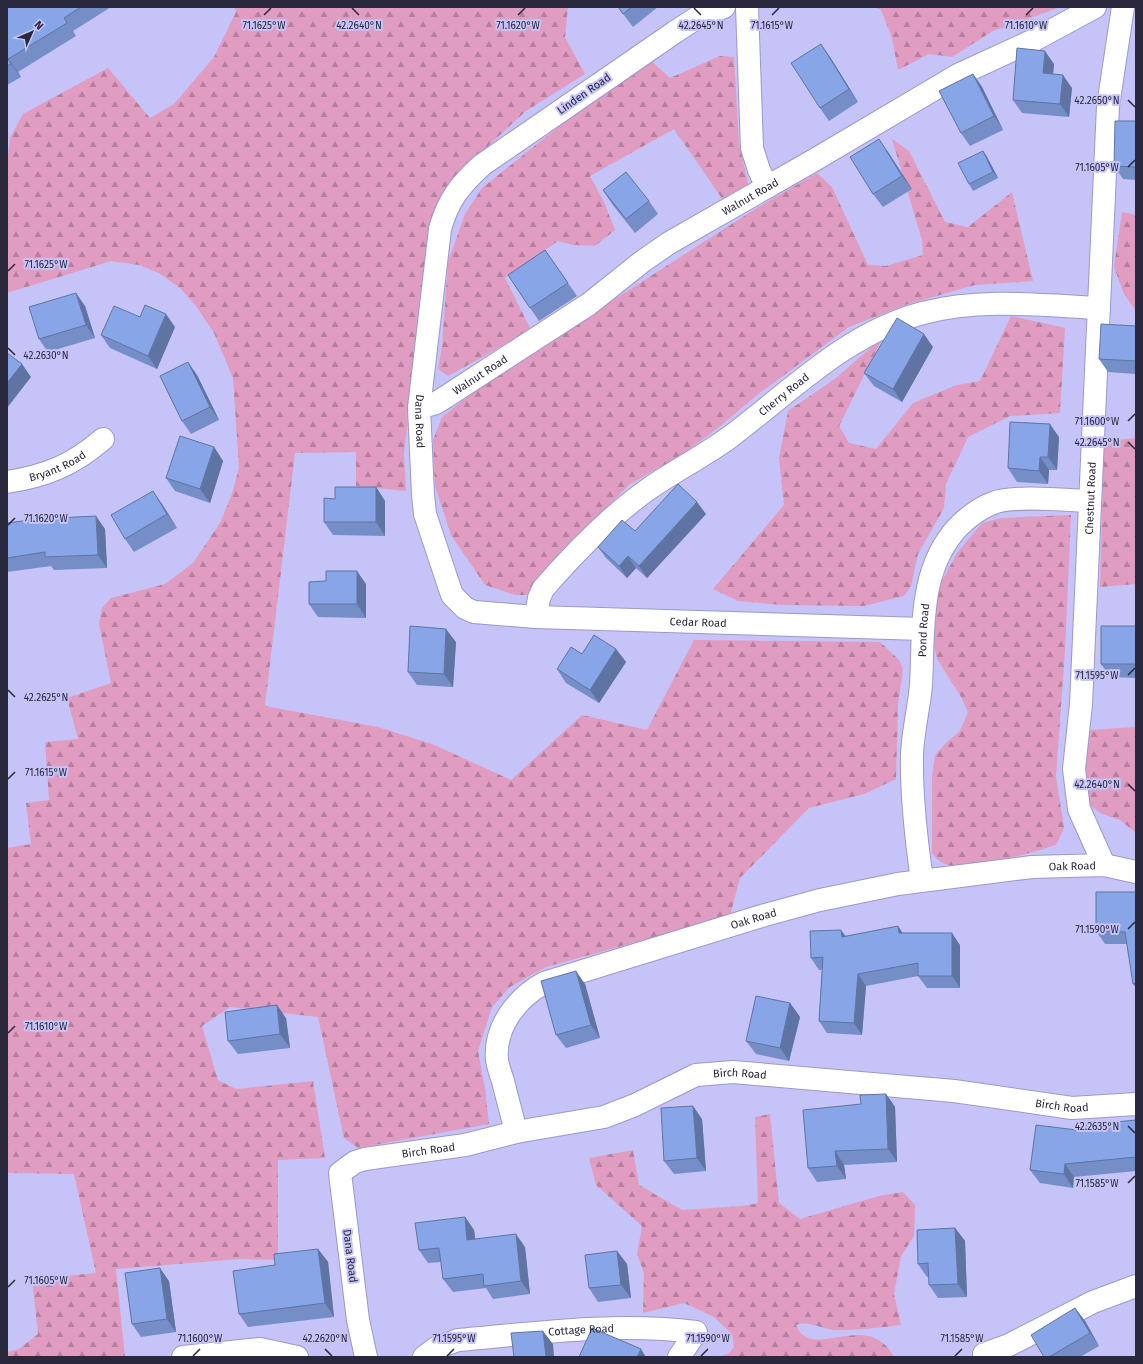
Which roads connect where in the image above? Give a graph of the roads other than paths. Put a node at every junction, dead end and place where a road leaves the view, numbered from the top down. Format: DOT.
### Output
graph roads {
  1 [pos="724,7"];
  2 [pos="747,7"];
  3 [pos="1095,7"];
  4 [pos="1123,7"];
  5 [pos="768,187"];
  6 [pos="454,195"];
  7 [pos="1099,308"];
  8 [pos="420,408"];
  9 [pos="103,439"];
  10 [pos="7,482"];
  11 [pos="1089,501"];
  12 [pos="474,612"];
  13 [pos="536,616"];
  14 [pos="922,629"];
  15 [pos="1104,865"];
  16 [pos="1136,872"];
  17 [pos="922,880"];
  18 [pos="1136,1104"];
  19 [pos="516,1132"];
  20 [pos="355,1162"];
  21 [pos="1136,1286"];
  22 [pos="984,1354"];
  23 [pos="183,1357"];
  24 [pos="298,1357"];
  25 [pos="366,1357"];
  26 [pos="424,1357"];
  27 [pos="678,1357"];
  1 -- 6 [label="street, Linden Road"];
  2 -- 5 [label="street"];
  3 -- 5 [label="street, Walnut Road"];
  4 -- 7 [label="street, Chestnut Road"];
  5 -- 8 [label="street, Walnut Road"];
  6 -- 8 [label="street, Dana Road"];
  7 -- 11 [label="street, Chestnut Road"];
  7 -- 13 [label="street, Cherry Road"];
  8 -- 12 [label="street, Dana Road"];
  9 -- 10 [label="street, Bryant Road"];
  11 -- 14 [label="street, Pond Road"];
  11 -- 15 [label="street, Chestnut Road"];
  12 -- 13 [label="street, Cedar Road"];
  13 -- 14 [label="street, Cedar Road"];
  14 -- 17 [label="street, Pond Road"];
  15 -- 16 [label="street, Oak Road"];
  15 -- 17 [label="street, Oak Road"];
  17 -- 19 [label="street, Oak Road"];
  18 -- 19 [label="street, Birch Road"];
  19 -- 20 [label="street, Birch Road"];
  20 -- 25 [label="street, Dana Road"];
  21 -- 22 [label="street"];
  23 -- 24 [label="street"];
  26 -- 27 [label="street, Cottage Road"];
}
